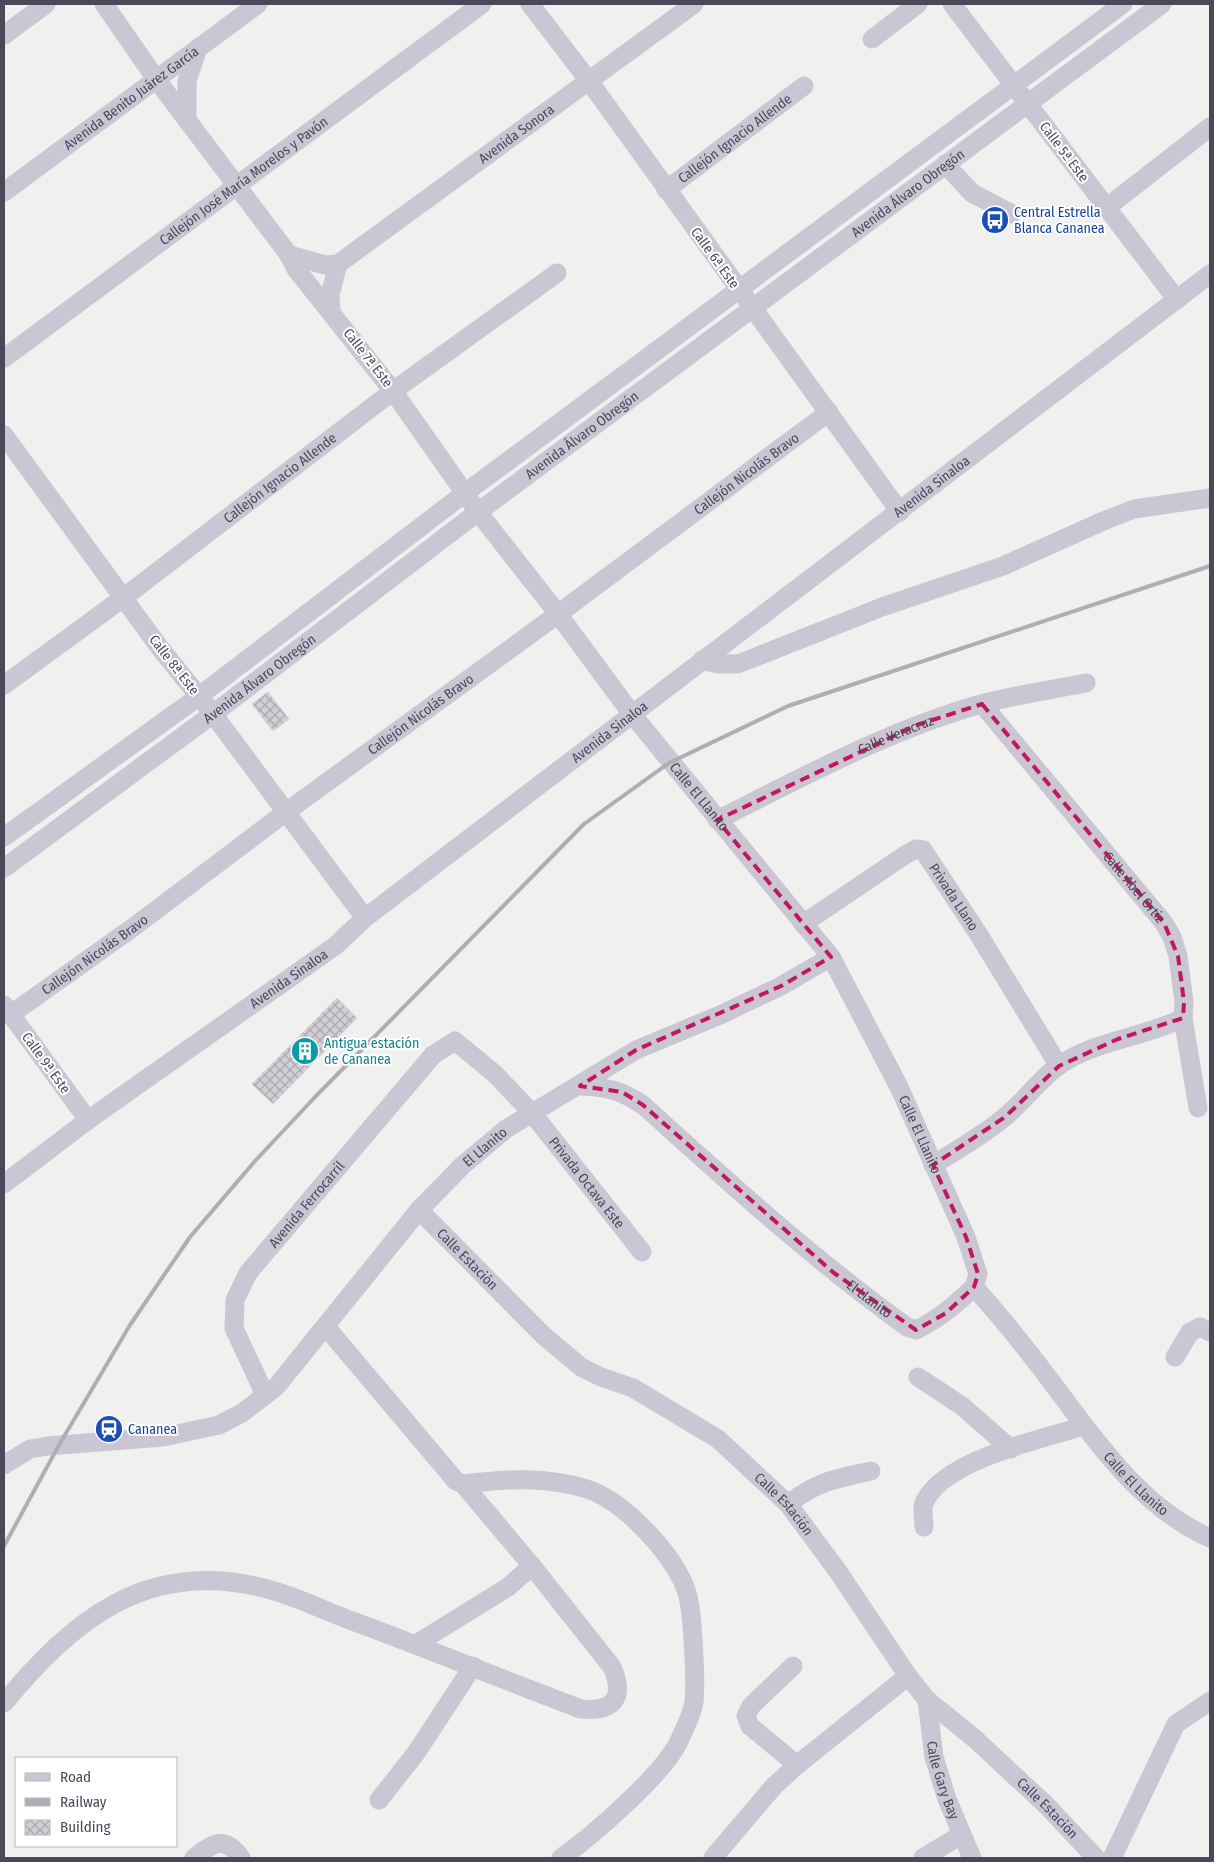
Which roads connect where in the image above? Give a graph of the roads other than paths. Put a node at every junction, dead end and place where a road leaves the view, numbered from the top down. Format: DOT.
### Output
graph roads {
  1 [pos="46,4"];
  2 [pos="104,4"];
  3 [pos="258,4"];
  4 [pos="482,4"];
  5 [pos="530,4"];
  6 [pos="694,4"];
  7 [pos="918,4"];
  8 [pos="952,4"];
  9 [pos="1162,4"];
  10 [pos="1117,8"];
  11 [pos="1126,31"];
  12 [pos="4,35"];
  13 [pos="872,39"];
  14 [pos="198,48"];
  15 [pos="156,79"];
  16 [pos="589,81"];
  17 [pos="804,86"];
  18 [pos="1013,86"];
  19 [pos="1027,103"];
  20 [pos="187,120"];
  21 [pos="1210,127"];
  22 [pos="911,162"];
  23 [pos="945,164"];
  24 [pos="922,182"];
  25 [pos="236,185"];
  26 [pos="666,190"];
  27 [pos="4,192"];
  28 [pos="1106,208"];
  29 [pos="1012,214"];
  30 [pos="289,255"];
  31 [pos="338,264"];
  32 [pos="557,273"];
  33 [pos="1210,274"];
  34 [pos="739,291"];
  35 [pos="1177,300"];
  36 [pos="753,309"];
  37 [pos="332,312"];
  38 [pos="4,358"];
  39 [pos="637,366"];
  40 [pos="653,383"];
  41 [pos="393,391"];
  42 [pos="829,412"];
  43 [pos="4,435"];
  44 [pos="465,493"];
  45 [pos="1210,498"];
  46 [pos="478,512"];
  47 [pos="900,512"];
  48 [pos="374,562"];
  49 [pos="386,582"];
  50 [pos="123,598"];
  51 [pos="558,614"];
  52 [pos="702,660"];
  53 [pos="1086,683"];
  54 [pos="4,686"];
  55 [pos="198,696"];
  56 [pos="982,704"];
  57 [pos="631,713"];
  58 [pos="213,714"];
  59 [pos="286,812"];
  60 [pos="717,820"];
  61 [pos="4,837"];
  62 [pos="4,868"];
  63 [pos="365,918"];
  64 [pos="803,924"];
  65 [pos="831,957"];
  66 [pos="7,1010"];
  67 [pos="1183,1018"];
  68 [pos="455,1041"];
  69 [pos="1059,1066"];
  70 [pos="580,1086"];
  71 [pos="1198,1108"];
  72 [pos="532,1113"];
  73 [pos="88,1120"];
  74 [pos="933,1165"];
  75 [pos="4,1184"];
  76 [pos="419,1210"];
  77 [pos="642,1252"];
  78 [pos="974,1287"];
  79 [pos="326,1327"];
  80 [pos="1210,1332"];
  81 [pos="1175,1357"];
  82 [pos="918,1377"];
  83 [pos="266,1395"];
  84 [pos="1084,1426"];
  85 [pos="1011,1449"];
  86 [pos="4,1465"];
  87 [pos="871,1471"];
  88 [pos="463,1484"];
  89 [pos="788,1504"];
  90 [pos="924,1527"];
  91 [pos="1210,1538"];
  92 [pos="532,1566"];
  93 [pos="416,1644"];
  94 [pos="474,1666"];
  95 [pos="792,1666"];
  96 [pos="908,1676"];
  97 [pos="927,1700"];
  98 [pos="1210,1700"];
  99 [pos="4,1703"];
  100 [pos="797,1765"];
  101 [pos="379,1800"];
  102 [pos="961,1835"];
  103 [pos="194,1858"];
  104 [pos="241,1858"];
  105 [pos="561,1858"];
  106 [pos="713,1858"];
  107 [pos="923,1858"];
  108 [pos="972,1858"];
  109 [pos="1096,1858"];
  110 [pos="1112,1858"];
  1 -- 12 [label="street"];
  2 -- 15 [label="street, Calle 7ª Este"];
  3 -- 14 [label="street, Avenida Benito Juárez García"];
  4 -- 25 [label="street, Callejón José María Morelos y Pavón"];
  5 -- 16 [label="street, Calle 6ª Este"];
  6 -- 16 [label="street, Avenida Sonora"];
  7 -- 13 [label="street"];
  8 -- 18 [label="street, Calle 5ª Este"];
  9 -- 11 [label="street, Avenida Álvaro Obregón"];
  10 -- 11 [label="street"];
  10 -- 18 [label="street, Avenida Álvaro Obregón"];
  11 -- 19 [label="street, Avenida Álvaro Obregón"];
  14 -- 15 [label="street, Avenida Benito Juárez García"];
  14 -- 20 [label="street"];
  15 -- 20 [label="street, Calle 7ª Este"];
  15 -- 27 [label="street, Avenida Benito Juárez García"];
  16 -- 26 [label="street, Calle 6ª Este"];
  16 -- 31 [label="street, Avenida Sonora"];
  17 -- 26 [label="street, Callejón Ignacio Allende"];
  18 -- 19 [label="street, Calle 5ª Este"];
  18 -- 22 [label="street, Avenida Álvaro Obregón"];
  19 -- 23 [label="street, Avenida Álvaro Obregón"];
  19 -- 28 [label="street, Calle 5ª Este"];
  20 -- 25 [label="street, Calle 7ª Este"];
  21 -- 28 [label="street"];
  22 -- 24 [label="street"];
  22 -- 34 [label="street, Avenida Álvaro Obregón"];
  23 -- 24 [label="street, Avenida Álvaro Obregón"];
  23 -- 29 [label="street"];
  24 -- 36 [label="street, Avenida Álvaro Obregón"];
  25 -- 30 [label="street, Calle 7ª Este"];
  25 -- 38 [label="street, Callejón José María Morelos y Pavón"];
  26 -- 34 [label="street, Calle 6ª Este"];
  28 -- 35 [label="street, Calle 5ª Este"];
  30 -- 31 [label="street"];
  30 -- 37 [label="street, Calle 7ª Este"];
  31 -- 37 [label="street"];
  32 -- 41 [label="street, Callejón Ignacio Allende"];
  33 -- 35 [label="street, Avenida Sinaloa"];
  34 -- 36 [label="street, Calle 6ª Este"];
  34 -- 39 [label="street, Avenida Álvaro Obregón"];
  35 -- 47 [label="street, Avenida Sinaloa"];
  36 -- 40 [label="street, Avenida Álvaro Obregón"];
  36 -- 42 [label="street, Calle 6ª Este"];
  37 -- 41 [label="street, Calle 7ª Este"];
  39 -- 40 [label="street"];
  39 -- 44 [label="street, Avenida Álvaro Obregón"];
  40 -- 46 [label="street, Avenida Álvaro Obregón"];
  41 -- 44 [label="street, Calle 7ª Este"];
  41 -- 50 [label="street, Callejón Ignacio Allende"];
  42 -- 47 [label="street, Calle 6ª Este"];
  42 -- 51 [label="street, Callejón Nicolás Bravo"];
  43 -- 50 [label="street, Calle 8ª Este"];
  44 -- 46 [label="street, Calle 7ª Este"];
  44 -- 48 [label="street, Avenida Álvaro Obregón"];
  45 -- 52 [label="street"];
  46 -- 49 [label="street, Avenida Álvaro Obregón"];
  46 -- 51 [label="street, Calle 7ª Este"];
  47 -- 52 [label="street, Avenida Sinaloa"];
  48 -- 49 [label="street"];
  48 -- 55 [label="street, Avenida Álvaro Obregón"];
  49 -- 58 [label="street, Avenida Álvaro Obregón"];
  50 -- 54 [label="street, Callejón Ignacio Allende"];
  50 -- 55 [label="street, Calle 8ª Este"];
  51 -- 57 [label="street, Calle 7ª Este"];
  51 -- 59 [label="street, Callejón Nicolás Bravo"];
  52 -- 57 [label="street, Avenida Sinaloa"];
  53 -- 56 [label="street, Calle Veracruz"];
  55 -- 58 [label="street, Calle 8ª Este"];
  55 -- 61 [label="street, Avenida Álvaro Obregón"];
  56 -- 60 [label="street, Calle Veracruz"];
  56 -- 67 [label="street, Calle Abel Ortiz"];
  57 -- 60 [label="street, Calle El Llanito"];
  57 -- 63 [label="street, Avenida Sinaloa"];
  58 -- 59 [label="street, Calle 8ª Este"];
  58 -- 62 [label="street, Avenida Álvaro Obregón"];
  59 -- 63 [label="street, Calle 8ª Este"];
  59 -- 66 [label="street, Callejón Nicolás Bravo"];
  60 -- 64 [label="street, Calle El Llanito"];
  63 -- 73 [label="street, Avenida Sinaloa"];
  64 -- 65 [label="street, Calle El Llanito"];
  64 -- 69 [label="street, Privada Llano"];
  65 -- 70 [label="street"];
  65 -- 74 [label="street, Calle El Llanito"];
  66 -- 73 [label="street, Calle 9ª Este"];
  67 -- 69 [label="street"];
  67 -- 71 [label="street, Calle Abel Ortiz"];
  68 -- 72 [label="street, Privada Octava Este"];
  68 -- 83 [label="street, Avenida Ferrocarril"];
  69 -- 74 [label="street"];
  70 -- 72 [label="street, El Llanito"];
  70 -- 78 [label="street, El Llanito"];
  72 -- 76 [label="street, El Llanito"];
  72 -- 77 [label="street, Privada Octava Este"];
  73 -- 75 [label="street, Avenida Sinaloa"];
  74 -- 78 [label="street, Calle El Llanito"];
  76 -- 79 [label="street, El Llanito"];
  76 -- 89 [label="street, Calle Estación"];
  78 -- 84 [label="street, Calle El Llanito"];
  79 -- 83 [label="street, El Llanito"];
  79 -- 88 [label="street"];
  80 -- 81 [label="street"];
  82 -- 85 [label="street"];
  83 -- 86 [label="street, El Llanito"];
  84 -- 85 [label="street"];
  84 -- 91 [label="street, Calle El Llanito"];
  85 -- 90 [label="street"];
  87 -- 89 [label="street"];
  88 -- 92 [label="street"];
  88 -- 105 [label="street"];
  89 -- 96 [label="street, Calle Estación"];
  92 -- 93 [label="street"];
  92 -- 94 [label="street"];
  93 -- 94 [label="street"];
  93 -- 99 [label="street"];
  94 -- 101 [label="street"];
  95 -- 100 [label="street"];
  96 -- 97 [label="street, Calle Estación"];
  96 -- 100 [label="street"];
  97 -- 102 [label="street, Calle Gary Bay"];
  97 -- 109 [label="street, Calle Estación"];
  98 -- 110 [label="street"];
  100 -- 106 [label="street"];
  102 -- 107 [label="street"];
  102 -- 108 [label="street, Calle Gary Bay"];
  103 -- 104 [label="street"];
}
